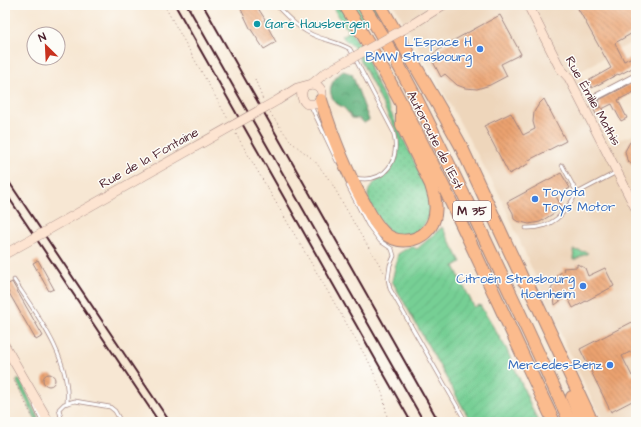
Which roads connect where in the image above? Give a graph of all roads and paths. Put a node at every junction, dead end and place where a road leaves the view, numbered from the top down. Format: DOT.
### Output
graph roads {
  1 [pos="164,5"];
  2 [pos="276,5"];
  3 [pos="345,5"];
  4 [pos="363,5"];
  5 [pos="380,5"];
  6 [pos="443,5"];
  7 [pos="528,5"];
  8 [pos="336,67"];
  9 [pos="636,76"];
  10 [pos="255,79"];
  11 [pos="308,85"];
  12 [pos="314,98"];
  13 [pos="263,99"];
  14 [pos="592,99"];
  15 [pos="278,100"];
  16 [pos="402,106"];
  17 [pos="269,112"];
  18 [pos="229,120"];
  19 [pos="236,133"];
  20 [pos="338,164"];
  21 [pos="562,165"];
  22 [pos="617,172"];
  23 [pos="347,180"];
  24 [pos="577,193"];
  25 [pos="636,209"];
  26 [pos="526,228"];
  27 [pos="32,239"];
  28 [pos="5,249"];
  29 [pos="5,254"];
  30 [pos="388,277"];
  31 [pos="14,280"];
  32 [pos="523,280"];
  33 [pos="5,346"];
  34 [pos="12,375"];
  35 [pos="31,391"];
  36 [pos="67,402"];
  37 [pos="35,422"];
  38 [pos="42,422"];
  39 [pos="49,422"];
  40 [pos="62,422"];
  41 [pos="121,422"];
  42 [pos="388,422"];
  43 [pos="466,422"];
  44 [pos="554,422"];
  45 [pos="570,422"];
  46 [pos="582,422"];
  47 [pos="592,422"];
  1 -- 18 [label="path"];
  2 -- 23 [label="lane"];
  3 -- 16 [label="highway, Autoroute de l’Est / M 35"];
  4 -- 45 [label="highway, Autoroute de l’Est / M 35"];
  5 -- 32 [label="highway"];
  6 -- 8 [label="street, Rue de la Fontaine, bridge"];
  7 -- 22 [label="street, Rue Émile Mathis"];
  8 -- 11 [label="street, Rue de la Fontaine"];
  8 -- 12 [label="street, Rue de la Fontaine"];
  9 -- 14 [label="street"];
  10 -- 13 [label="path"];
  11 -- 12 [label="street"];
  11 -- 12 [label="street"];
  11 -- 15 [label="street, Rue de la Fontaine"];
  12 -- 15 [label="street, Rue de la Fontaine"];
  12 -- 20 [label="lane"];
  12 -- 23 [label="highway"];
  15 -- 27 [label="street, Rue de la Fontaine, bridge"];
  16 -- 23 [label="highway"];
  16 -- 44 [label="highway, Autoroute de l’Est / M 35"];
  17 -- 30 [label="path"];
  19 -- 42 [label="path"];
  21 -- 24 [label="lane"];
  22 -- 24 [label="lane"];
  22 -- 25 [label="street, Rue Émile Mathis"];
  23 -- 30 [label="lane"];
  24 -- 26 [label="lane"];
  27 -- 28 [label="street, Rue de la Fontaine"];
  27 -- 29 [label="street, Rue de la Fontaine"];
  30 -- 43 [label="lane"];
  31 -- 36 [label="lane"];
  32 -- 46 [label="highway"];
  32 -- 47 [label="highway"];
  33 -- 35 [label="street"];
  34 -- 37 [label="path"];
  35 -- 38 [label="lane"];
  35 -- 39 [label="street"];
  36 -- 40 [label="lane"];
  36 -- 41 [label="lane"];
}
